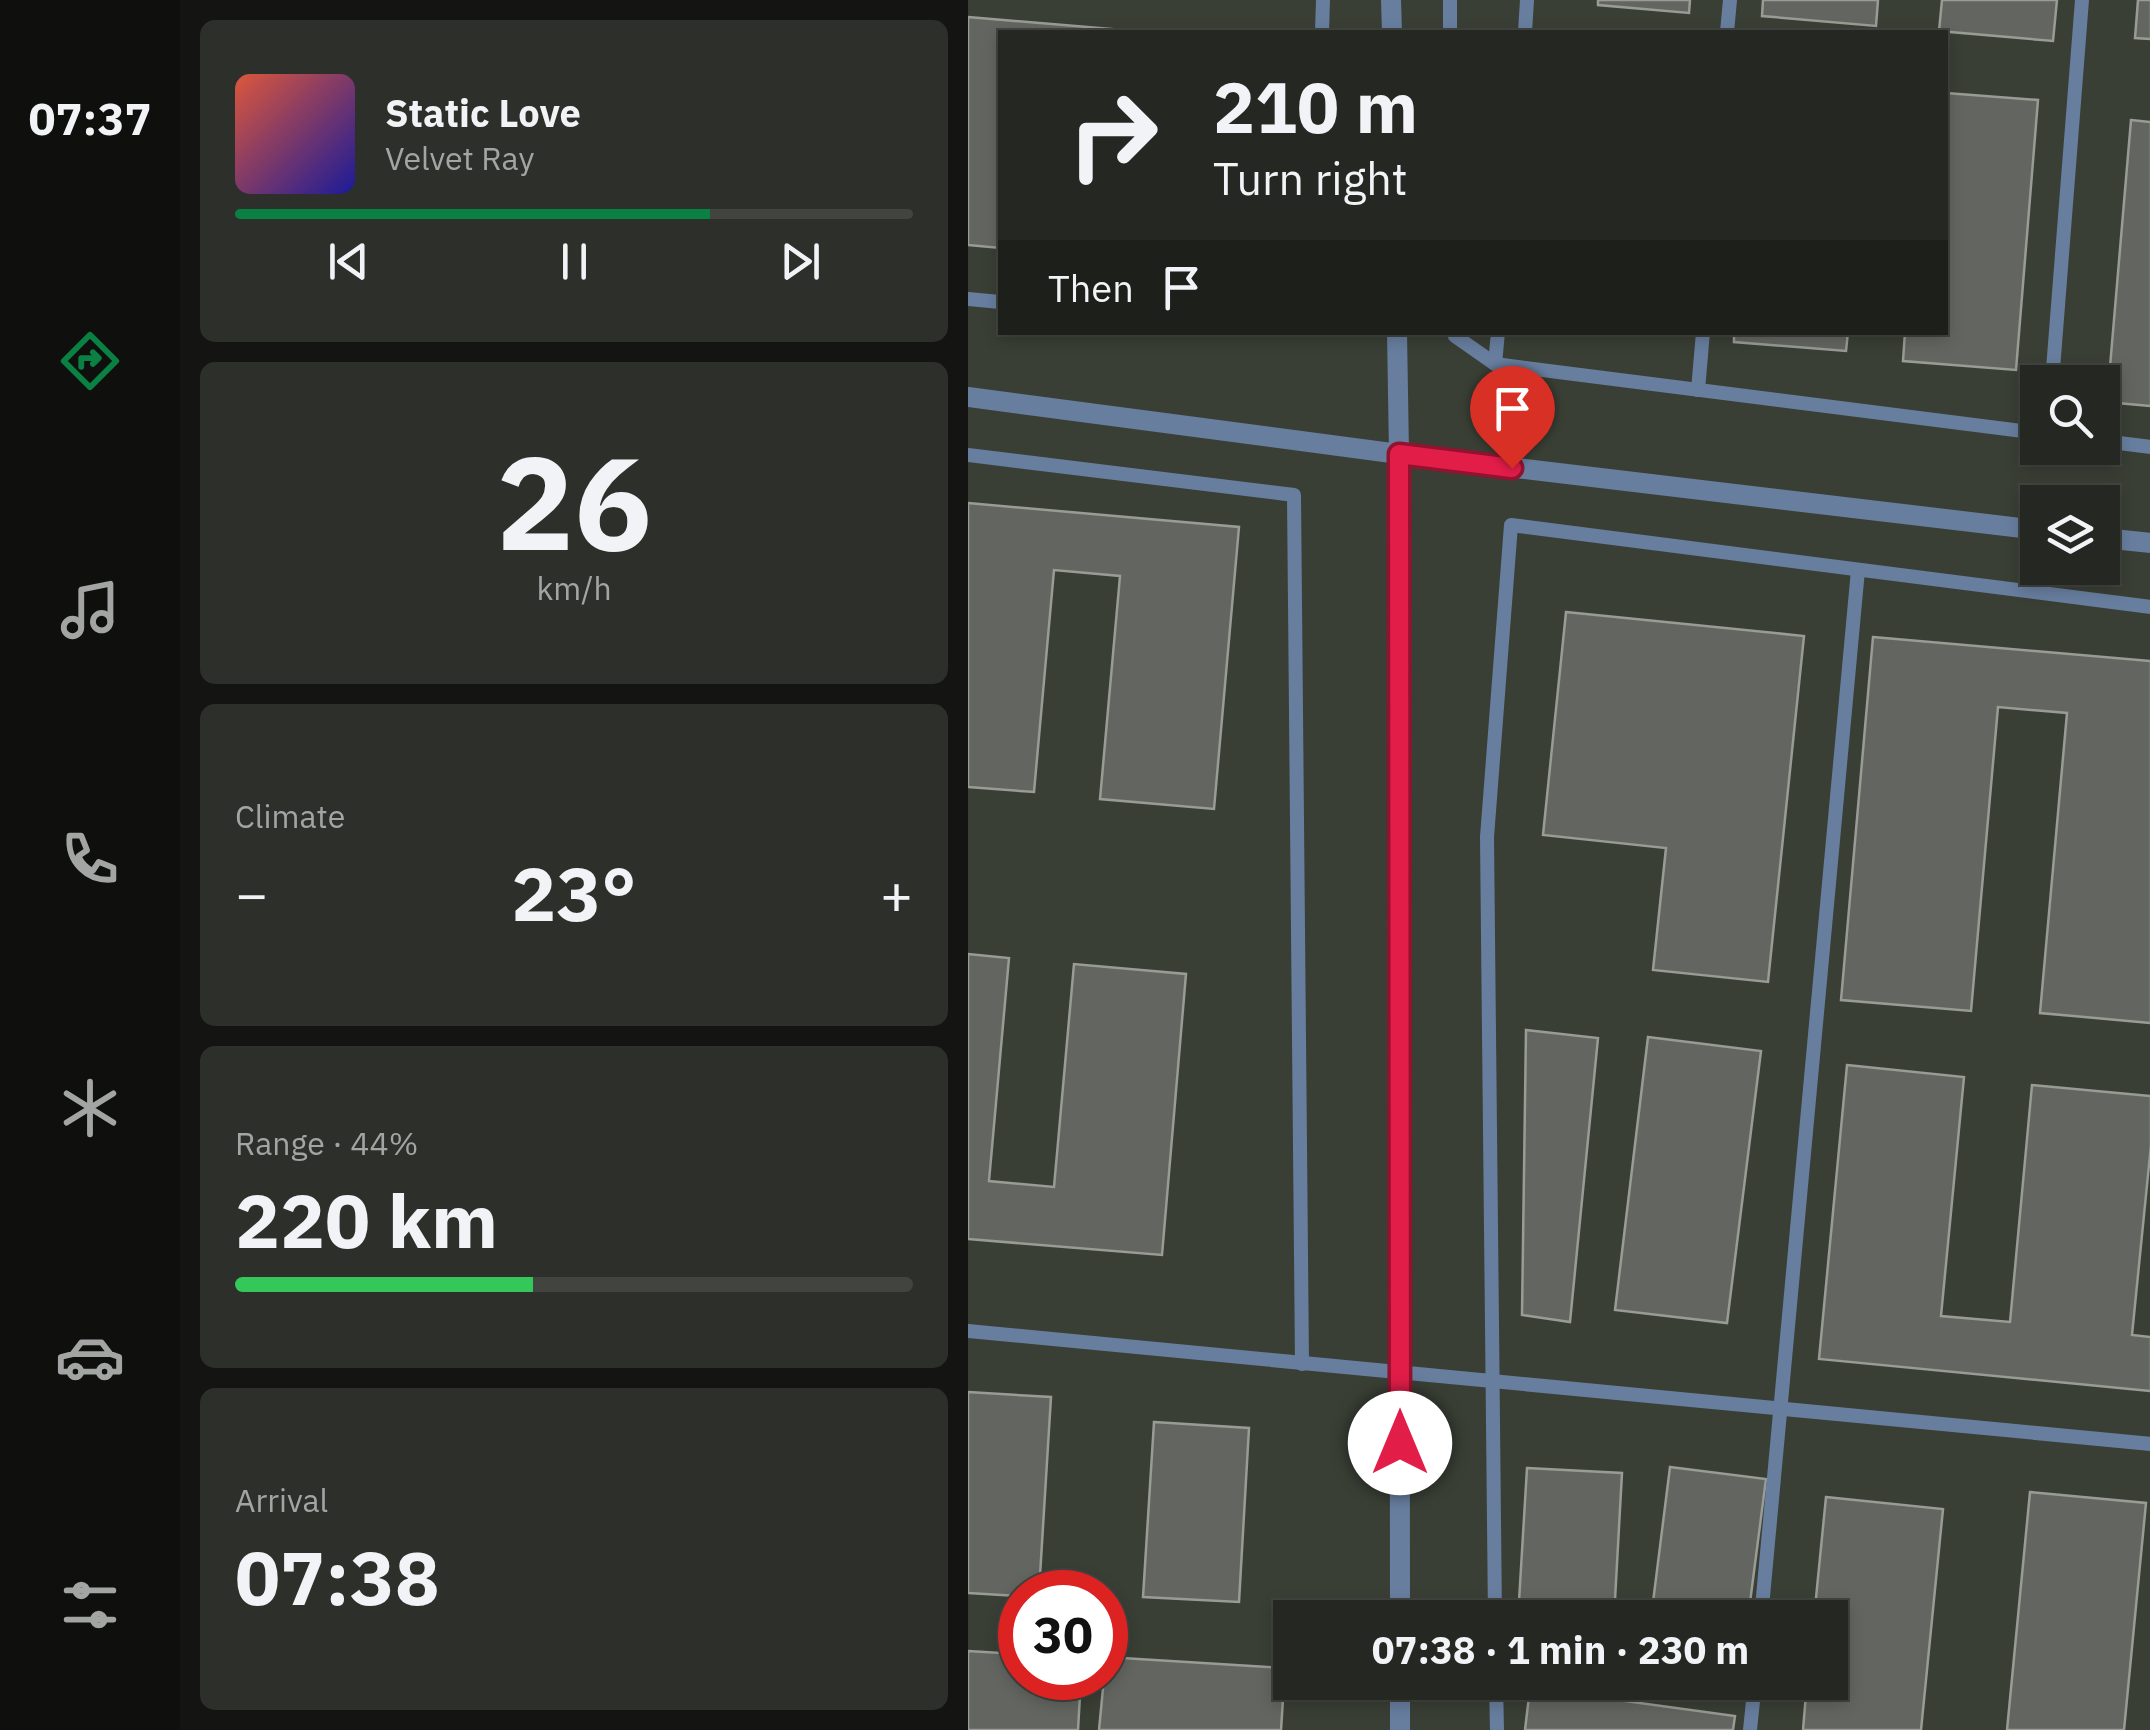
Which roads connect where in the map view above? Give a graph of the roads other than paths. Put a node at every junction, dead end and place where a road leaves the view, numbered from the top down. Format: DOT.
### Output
graph roads {
  1 [pos="1323,0"];
  2 [pos="1391,0"];
  3 [pos="1450,0"];
  4 [pos="1528,0"];
  5 [pos="1730,0"];
  6 [pos="2082,0"];
  7 [pos="1322,30"];
  8 [pos="1392,30"];
  9 [pos="1450,30"];
  10 [pos="1524,30"];
  11 [pos="1727,30"];
  12 [pos="968,299"];
  13 [pos="998,302"];
  14 [pos="1397,335"];
  15 [pos="1455,335"];
  16 [pos="1498,335"];
  17 [pos="1703,335"];
  18 [pos="1496,364"];
  19 [pos="2053,365"];
  20 [pos="1698,390"];
  21 [pos="968,397"];
  22 [pos="2020,431"];
  23 [pos="2120,443"];
  24 [pos="2150,447"];
  25 [pos="1399,454"];
  26 [pos="968,456"];
  27 [pos="2020,528"];
  28 [pos="2120,540"];
  29 [pos="2150,544"];
  30 [pos="1858,570"];
  31 [pos="2150,607"];
  32 [pos="968,1330"];
  33 [pos="1302,1364"];
  34 [pos="1400,1373"];
  35 [pos="1491,1382"];
  36 [pos="1782,1409"];
  37 [pos="2150,1444"];
  38 [pos="1400,1600"];
  39 [pos="1495,1600"];
  40 [pos="1763,1600"];
  41 [pos="1400,1700"];
  42 [pos="1496,1700"];
  43 [pos="1753,1700"];
  44 [pos="1400,1730"];
  45 [pos="1496,1730"];
  46 [pos="1750,1730"];
  1 -- 7 [label="lane"];
  2 -- 8 [label="street"];
  3 -- 9 [label="lane"];
  4 -- 10 [label="lane"];
  5 -- 11 [label="lane"];
  6 -- 19 [label="lane"];
  12 -- 13 [label="lane"];
  14 -- 25 [label="street"];
  15 -- 18 [label="lane"];
  16 -- 18 [label="lane"];
  17 -- 20 [label="lane"];
  18 -- 20 [label="lane"];
  20 -- 22 [label="lane"];
  21 -- 25 [label="street"];
  23 -- 24 [label="lane"];
  25 -- 27 [label="street"];
  25 -- 34 [label="street"];
  26 -- 33 [label="lane"];
  28 -- 29 [label="street"];
  30 -- 31 [label="lane"];
  30 -- 35 [label="lane"];
  30 -- 36 [label="lane"];
  32 -- 33 [label="lane"];
  33 -- 34 [label="lane"];
  34 -- 35 [label="lane"];
  34 -- 38 [label="street"];
  35 -- 36 [label="lane"];
  35 -- 39 [label="lane"];
  36 -- 37 [label="lane"];
  36 -- 40 [label="lane"];
  41 -- 44 [label="street"];
  42 -- 45 [label="lane"];
  43 -- 46 [label="lane"];
}
